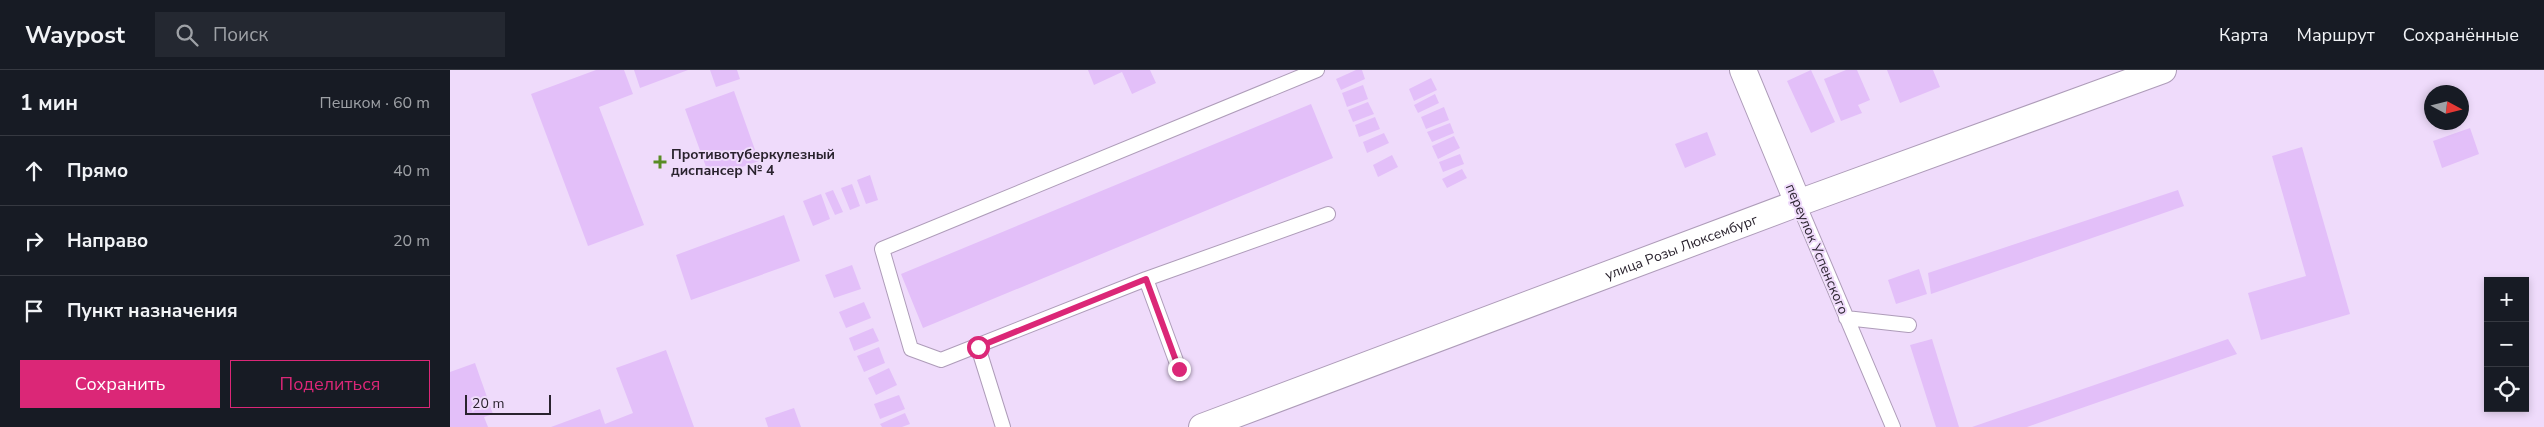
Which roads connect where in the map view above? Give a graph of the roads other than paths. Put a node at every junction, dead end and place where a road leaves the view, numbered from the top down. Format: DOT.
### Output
graph roads {
  1 [pos="1317,70"];
  2 [pos="1743,70"];
  3 [pos="2163,70"];
  4 [pos="1798,203"];
  5 [pos="1328,214"];
  6 [pos="1146,279"];
  7 [pos="1846,318"];
  8 [pos="1909,325"];
  9 [pos="978,347"];
  10 [pos="1179,369"];
  11 [pos="1003,427"];
  12 [pos="1202,427"];
  13 [pos="1893,427"];
  1 -- 9 [label="lane"];
  2 -- 4 [label="street, переулок Успенского"];
  3 -- 4 [label="street, улица Розы Люксембург"];
  4 -- 7 [label="lane, переулок Успенского"];
  4 -- 12 [label="street, улица Розы Люксембург"];
  5 -- 6 [label="lane"];
  6 -- 9 [label="lane"];
  6 -- 10 [label="lane"];
  7 -- 8 [label="lane"];
  7 -- 13 [label="lane, переулок Успенского"];
  9 -- 11 [label="lane"];
}
